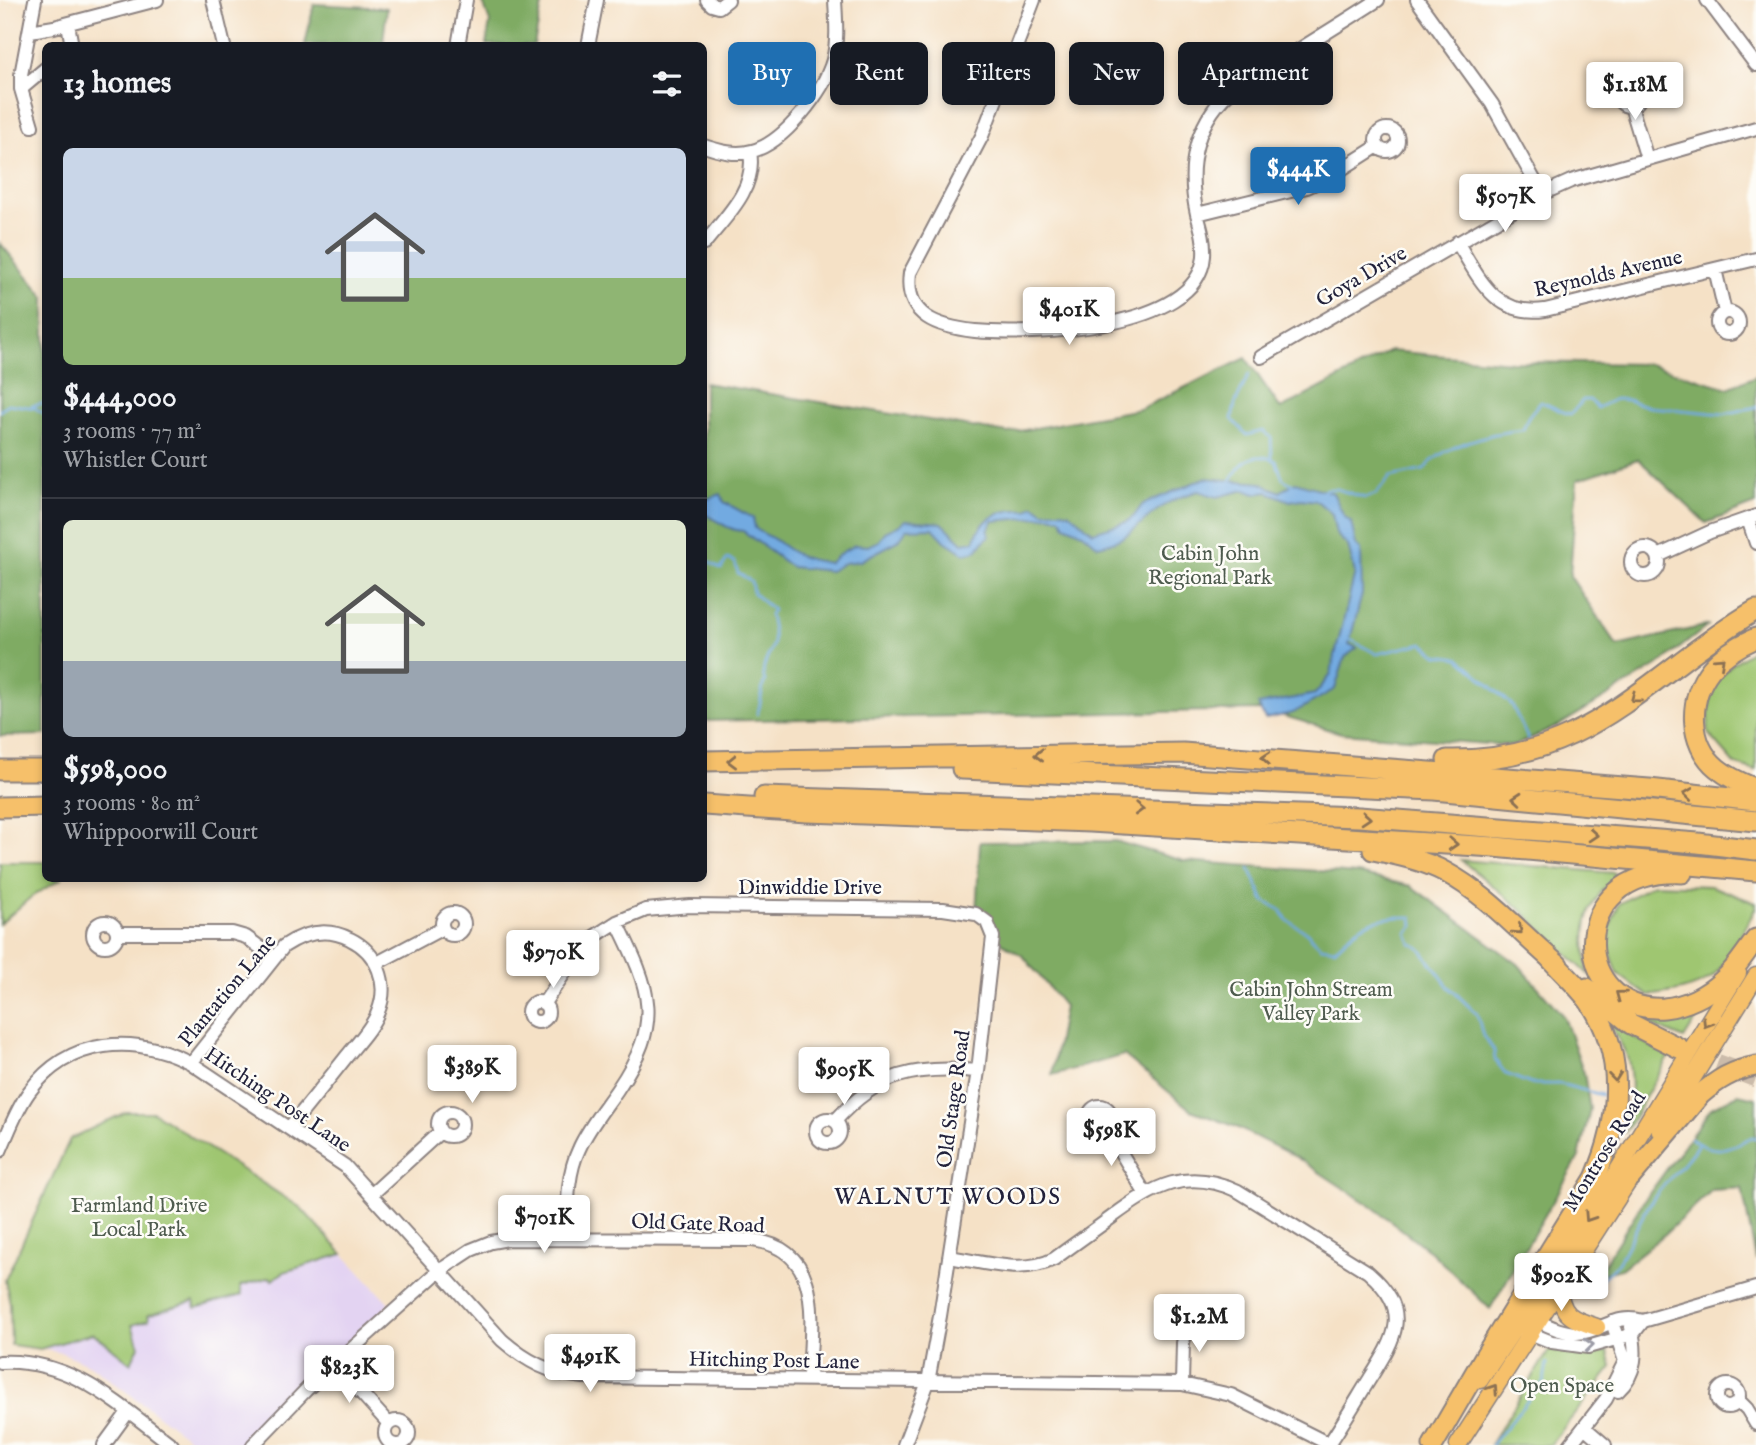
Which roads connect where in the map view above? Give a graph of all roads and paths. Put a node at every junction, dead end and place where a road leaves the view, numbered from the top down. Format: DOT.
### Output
graph roads {
  1 [pos="35,0"];
  2 [pos="157,0"];
  3 [pos="213,0"];
  4 [pos="467,0"];
  5 [pos="597,0"];
  6 [pos="707,0"];
  7 [pos="728,0"];
  8 [pos="835,0"];
  9 [pos="1034,0"];
  10 [pos="1378,0"];
  11 [pos="1417,0"];
  12 [pos="1707,0"];
  13 [pos="68,23"];
  14 [pos="30,32"];
  15 [pos="71,42"];
  16 [pos="223,42"];
  17 [pos="459,42"];
  18 [pos="589,42"];
  19 [pos="1756,65"];
  20 [pos="42,71"];
  21 [pos="20,89"];
  22 [pos="1631,106"];
  23 [pos="32,126"];
  24 [pos="1756,128"];
  25 [pos="1378,146"];
  26 [pos="707,147"];
  27 [pos="750,152"];
  28 [pos="1647,159"];
  29 [pos="1542,194"];
  30 [pos="1197,214"];
  31 [pos="707,240"];
  32 [pos="1457,242"];
  33 [pos="1756,259"];
  34 [pos="1715,269"];
  35 [pos="1725,312"];
  36 [pos="1261,357"];
  37 [pos="1752,517"];
  38 [pos="1756,543"];
  39 [pos="1658,556"];
  40 [pos="1756,610"];
  41 [pos="1756,638"];
  42 [pos="707,761"];
  43 [pos="761,761"];
  44 [pos="1311,761"];
  45 [pos="0,770"];
  46 [pos="42,770"];
  47 [pos="1756,789"];
  48 [pos="707,796"];
  49 [pos="1756,802"];
  50 [pos="707,805"];
  51 [pos="42,806"];
  52 [pos="0,807"];
  53 [pos="1756,821"];
  54 [pos="1311,836"];
  55 [pos="1756,850"];
  56 [pos="1756,872"];
  57 [pos="617,922"];
  58 [pos="987,922"];
  59 [pos="443,928"];
  60 [pos="118,933"];
  61 [pos="1756,939"];
  62 [pos="1756,944"];
  63 [pos="1548,956"];
  64 [pos="273,957"];
  65 [pos="377,962"];
  66 [pos="1756,976"];
  67 [pos="544,1003"];
  68 [pos="1679,1048"];
  69 [pos="191,1063"];
  70 [pos="1756,1066"];
  71 [pos="978,1071"];
  72 [pos="835,1121"];
  73 [pos="1105,1126"];
  74 [pos="289,1128"];
  75 [pos="440,1132"];
  76 [pos="0,1151"];
  77 [pos="1630,1178"];
  78 [pos="1145,1192"];
  79 [pos="372,1194"];
  80 [pos="567,1238"];
  81 [pos="949,1257"];
  82 [pos="439,1271"];
  83 [pos="1559,1287"];
  84 [pos="1756,1288"];
  85 [pos="1629,1316"];
  86 [pos="1188,1321"];
  87 [pos="1643,1321"];
  88 [pos="1527,1324"];
  89 [pos="1605,1325"];
  90 [pos="1633,1334"];
  91 [pos="1618,1339"];
  92 [pos="0,1362"];
  93 [pos="335,1364"];
  94 [pos="809,1380"];
  95 [pos="928,1381"];
  96 [pos="1182,1384"];
  97 [pos="1606,1399"];
  98 [pos="1738,1400"];
  99 [pos="128,1412"];
  100 [pos="388,1424"];
  101 [pos="1756,1424"];
  102 [pos="1584,1427"];
  103 [pos="104,1445"];
  104 [pos="172,1445"];
  105 [pos="253,1445"];
  106 [pos="904,1445"];
  107 [pos="1330,1445"];
  108 [pos="1434,1445"];
  109 [pos="1458,1445"];
  110 [pos="1570,1445"];
  111 [pos="1605,1445"];
  1 -- 14 [label="street"];
  2 -- 13 [label="street"];
  3 -- 16 [label="street"];
  4 -- 17 [label="street"];
  5 -- 18 [label="street"];
  6 -- 7 [label="street"];
  8 -- 27 [label="street"];
  9 -- 30 [label="street"];
  10 -- 30 [label="street"];
  11 -- 29 [label="street"];
  12 -- 19 [label="street"];
  13 -- 14 [label="street"];
  13 -- 15 [label="street"];
  14 -- 21 [label="street"];
  20 -- 21 [label="street"];
  21 -- 23 [label="street"];
  22 -- 28 [label="street"];
  24 -- 28 [label="street, Goya Drive"];
  25 -- 30 [label="street"];
  26 -- 27 [label="street"];
  27 -- 31 [label="street"];
  28 -- 29 [label="street, Goya Drive"];
  29 -- 32 [label="street, Goya Drive"];
  32 -- 34 [label="street, Reynolds Avenue"];
  32 -- 36 [label="street, Goya Drive"];
  33 -- 34 [label="street, Reynolds Avenue"];
  34 -- 35 [label="street"];
  37 -- 38 [label="street"];
  37 -- 39 [label="street"];
  40 -- 44 [label="highway, one-way"];
  47 -- 41 [label="highway, one-way"];
  43 -- 42 [label="highway, one-way"];
  44 -- 43 [label="highway, one-way"];
  53 -- 43 [label="highway, one-way"];
  49 -- 44 [label="highway, one-way"];
  45 -- 46 [label="highway"];
  48 -- 55 [label="highway, one-way"];
  50 -- 54 [label="highway"];
  51 -- 52 [label="highway"];
  54 -- 56 [label="highway, one-way"];
  54 -- 63 [label="highway, one-way"];
  61 -- 56 [label="highway, one-way"];
  57 -- 58 [label="street, Dinwiddie Drive"];
  57 -- 67 [label="street, Dinwiddie Drive"];
  57 -- 80 [label="street"];
  58 -- 71 [label="street, Old Stage Road"];
  59 -- 65 [label="street"];
  60 -- 64 [label="street"];
  62 -- 88 [label="main road, Montrose Road, one-way"];
  63 -- 68 [label="highway"];
  63 -- 108 [label="highway, one-way"];
  64 -- 65 [label="street, Plantation Lane"];
  64 -- 69 [label="street, Plantation Lane"];
  65 -- 74 [label="street"];
  66 -- 77 [label="main road, Montrose Road"];
  69 -- 74 [label="street, Hitching Post Lane"];
  69 -- 76 [label="street, Hitching Post Lane"];
  70 -- 77 [label="highway"];
  71 -- 72 [label="street"];
  71 -- 81 [label="street, Old Stage Road"];
  73 -- 78 [label="street"];
  74 -- 79 [label="street, Hitching Post Lane"];
  75 -- 79 [label="street"];
  77 -- 83 [label="main road, Montrose Road"];
  78 -- 81 [label="street"];
  78 -- 107 [label="street"];
  79 -- 82 [label="street, Hitching Post Lane"];
  80 -- 82 [label="street, Old Gate Road"];
  80 -- 94 [label="street, Old Gate Road"];
  81 -- 95 [label="street, Old Stage Road"];
  82 -- 93 [label="street, Old Gate Road"];
  82 -- 94 [label="street, Hitching Post Lane"];
  83 -- 88 [label="main road, Montrose Road"];
  83 -- 89 [label="main road"];
  84 -- 87 [label="street"];
  85 -- 87 [label="street"];
  85 -- 89 [label="street"];
  85 -- 90 [label="street"];
  86 -- 96 [label="street"];
  87 -- 90 [label="street"];
  88 -- 89 [label="street"];
  88 -- 91 [label="street, one-way"];
  88 -- 108 [label="main road, Montrose Road"];
  109 -- 88 [label="main road, Montrose Road, one-way"];
  89 -- 91 [label="street"];
  90 -- 91 [label="street"];
  90 -- 97 [label="street"];
  91 -- 97 [label="street"];
  92 -- 99 [label="street"];
  93 -- 100 [label="street"];
  93 -- 105 [label="street, Old Gate Road"];
  94 -- 95 [label="street, Hitching Post Lane"];
  95 -- 96 [label="street, Hitching Post Lane"];
  95 -- 106 [label="street, Old Stage Road"];
  96 -- 107 [label="street, Hitching Post Lane"];
  97 -- 102 [label="street"];
  98 -- 101 [label="street"];
  99 -- 103 [label="street"];
  99 -- 104 [label="street"];
  102 -- 110 [label="street"];
  102 -- 111 [label="street"];
}
